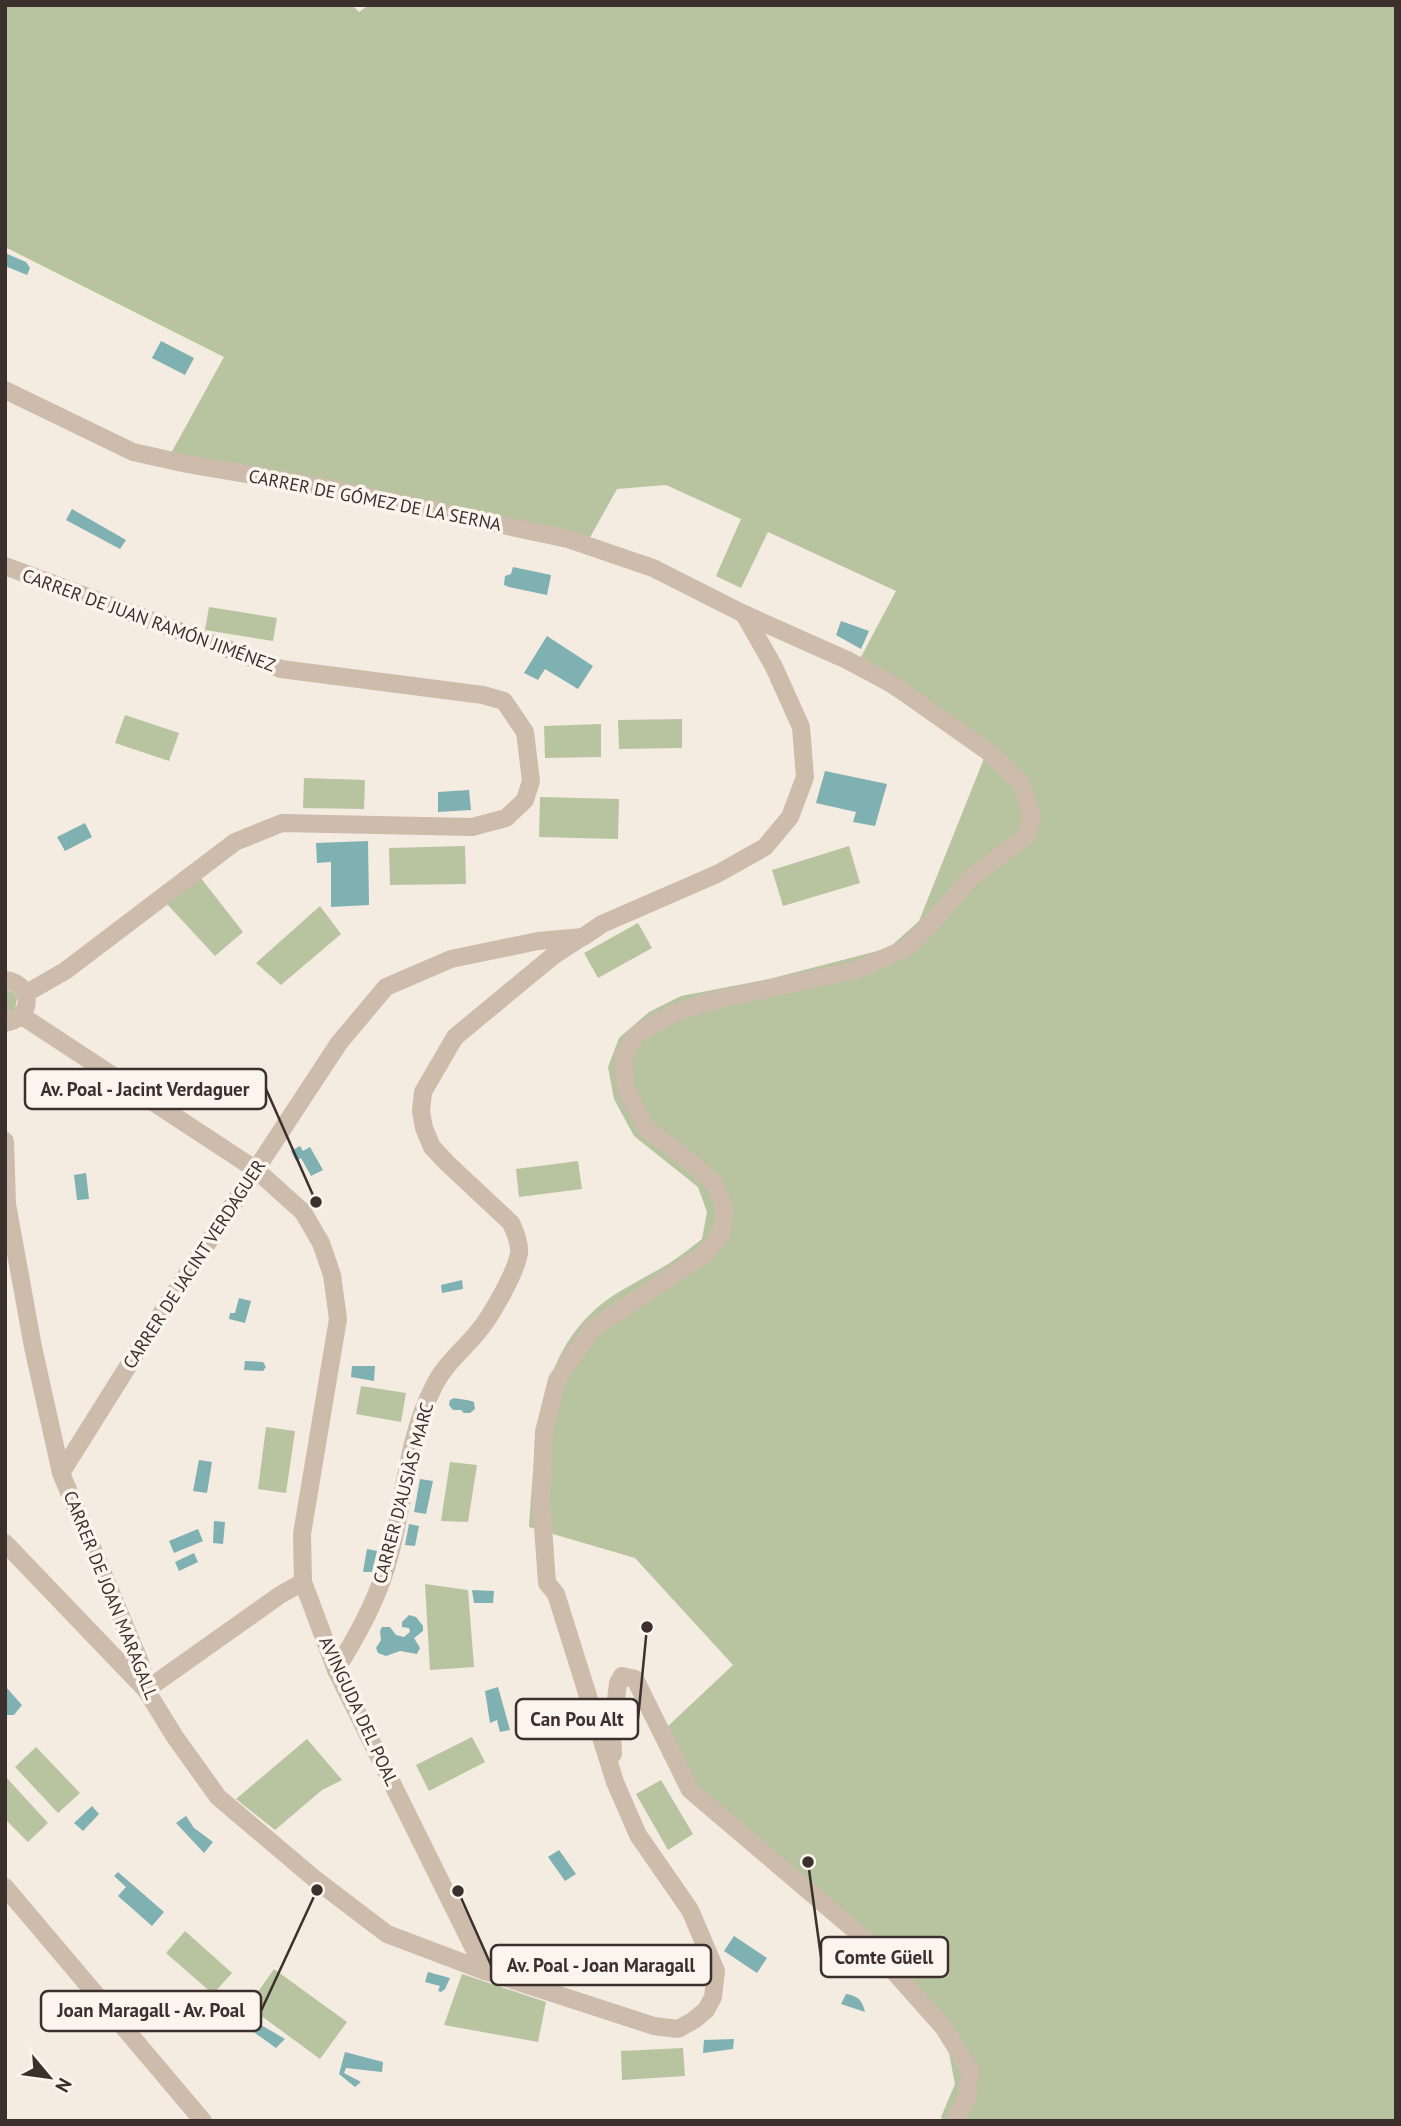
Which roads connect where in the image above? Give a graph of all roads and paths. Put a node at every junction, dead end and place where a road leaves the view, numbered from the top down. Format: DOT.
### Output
graph roads {
  1 [pos="5,390"];
  2 [pos="5,566"];
  3 [pos="744,614"];
  4 [pos="583,937"];
  5 [pos="5,980"];
  6 [pos="25,994"];
  7 [pos="13,1019"];
  8 [pos="5,1141"];
  9 [pos="256,1169"];
  10 [pos="61,1474"];
  11 [pos="5,1543"];
  12 [pos="303,1582"];
  13 [pos="335,1670"];
  14 [pos="146,1690"];
  15 [pos="615,1782"];
  16 [pos="5,1886"];
  17 [pos="485,1972"];
  18 [pos="203,2121"];
  19 [pos="954,2121"];
  1 -- 3 [label="street, CARRER DE GÓMEZ DE LA SERNA"];
  2 -- 6 [label="street, CARRER DE JUAN RAMÓN JIMÉNEZ"];
  3 -- 4 [label="street, CARRER DE JACINT VERDAGUER"];
  3 -- 15 [label="street, CARRER DE GÓMEZ DE LA SERNA"];
  4 -- 9 [label="street, CARRER DE JACINT VERDAGUER"];
  4 -- 13 [label="street, CARRER D'AUSIÀS MARC"];
  5 -- 6 [label="street"];
  6 -- 7 [label="street"];
  7 -- 9 [label="street, AVINGUDA DEL POAL"];
  8 -- 10 [label="street, CARRER DE JOAN MARAGALL"];
  9 -- 10 [label="street, CARRER DE JACINT VERDAGUER"];
  9 -- 12 [label="street, AVINGUDA DEL POAL"];
  10 -- 14 [label="street, CARRER DE JOAN MARAGALL"];
  11 -- 14 [label="street"];
  12 -- 13 [label="street, AVINGUDA DEL POAL"];
  12 -- 14 [label="street"];
  13 -- 17 [label="street, AVINGUDA DEL POAL"];
  14 -- 17 [label="street, CARRER DE JOAN MARAGALL"];
  15 -- 17 [label="street"];
  15 -- 19 [label="street"];
  16 -- 18 [label="street"];
}
